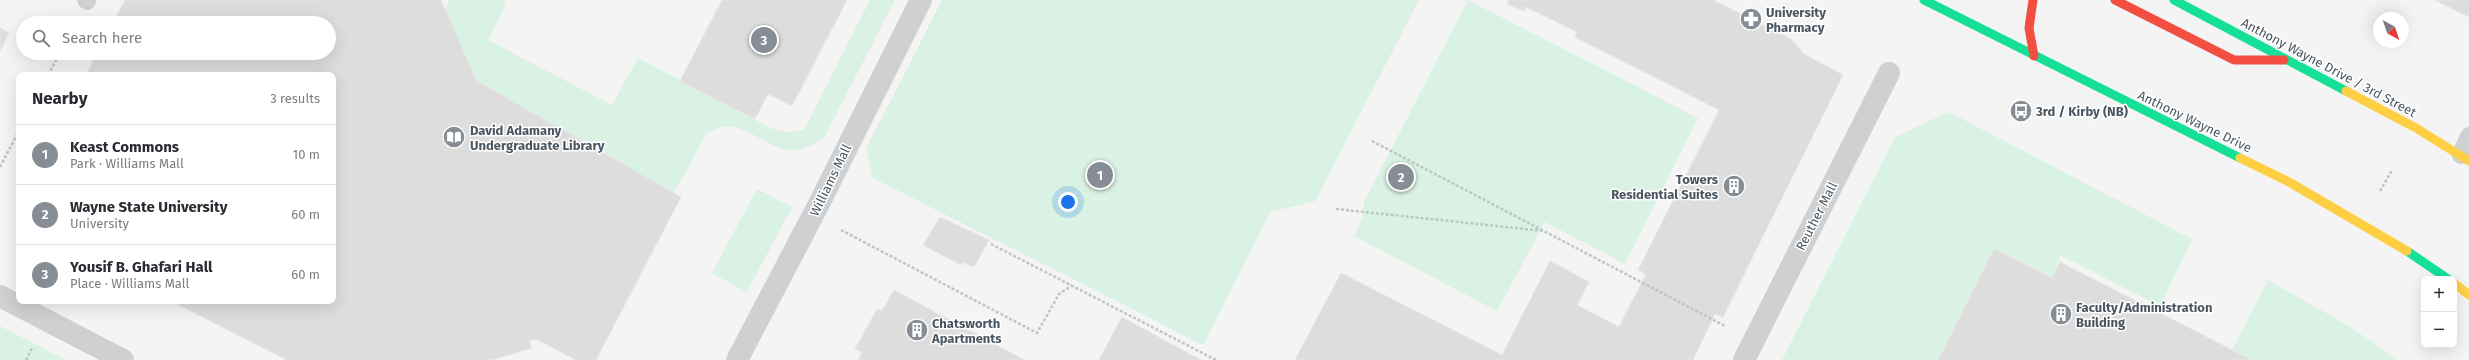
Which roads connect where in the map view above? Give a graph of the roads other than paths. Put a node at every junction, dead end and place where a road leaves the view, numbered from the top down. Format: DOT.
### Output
graph roads {
  1 [pos="921,0"];
  2 [pos="2033,0"];
  3 [pos="2115,0"];
  4 [pos="2174,0"];
  5 [pos="1930,2"];
  6 [pos="2034,56"];
  7 [pos="2287,60"];
  8 [pos="1889,74"];
  9 [pos="2469,136"];
  10 [pos="2465,158"];
  11 [pos="2444,276"];
  12 [pos="2457,286"];
  13 [pos="2469,295"];
  14 [pos="0,296"];
  15 [pos="123,360"];
  16 [pos="736,360"];
  17 [pos="1744,360"];
  1 -- 16 [label="street, Williams Mall"];
  2 -- 6 [label="street"];
  3 -- 7 [label="street"];
  4 -- 7 [label="street, Anthony Wayne Drive / 3rd Street"];
  5 -- 6 [label="street, Anthony Wayne Drive"];
  6 -- 11 [label="street, Anthony Wayne Drive"];
  7 -- 10 [label="street, Anthony Wayne Drive / 3rd Street"];
  8 -- 17 [label="street, Reuther Mall"];
  9 -- 10 [label="lane"];
  12 -- 13 [label="street"];
  14 -- 15 [label="street"];
}
